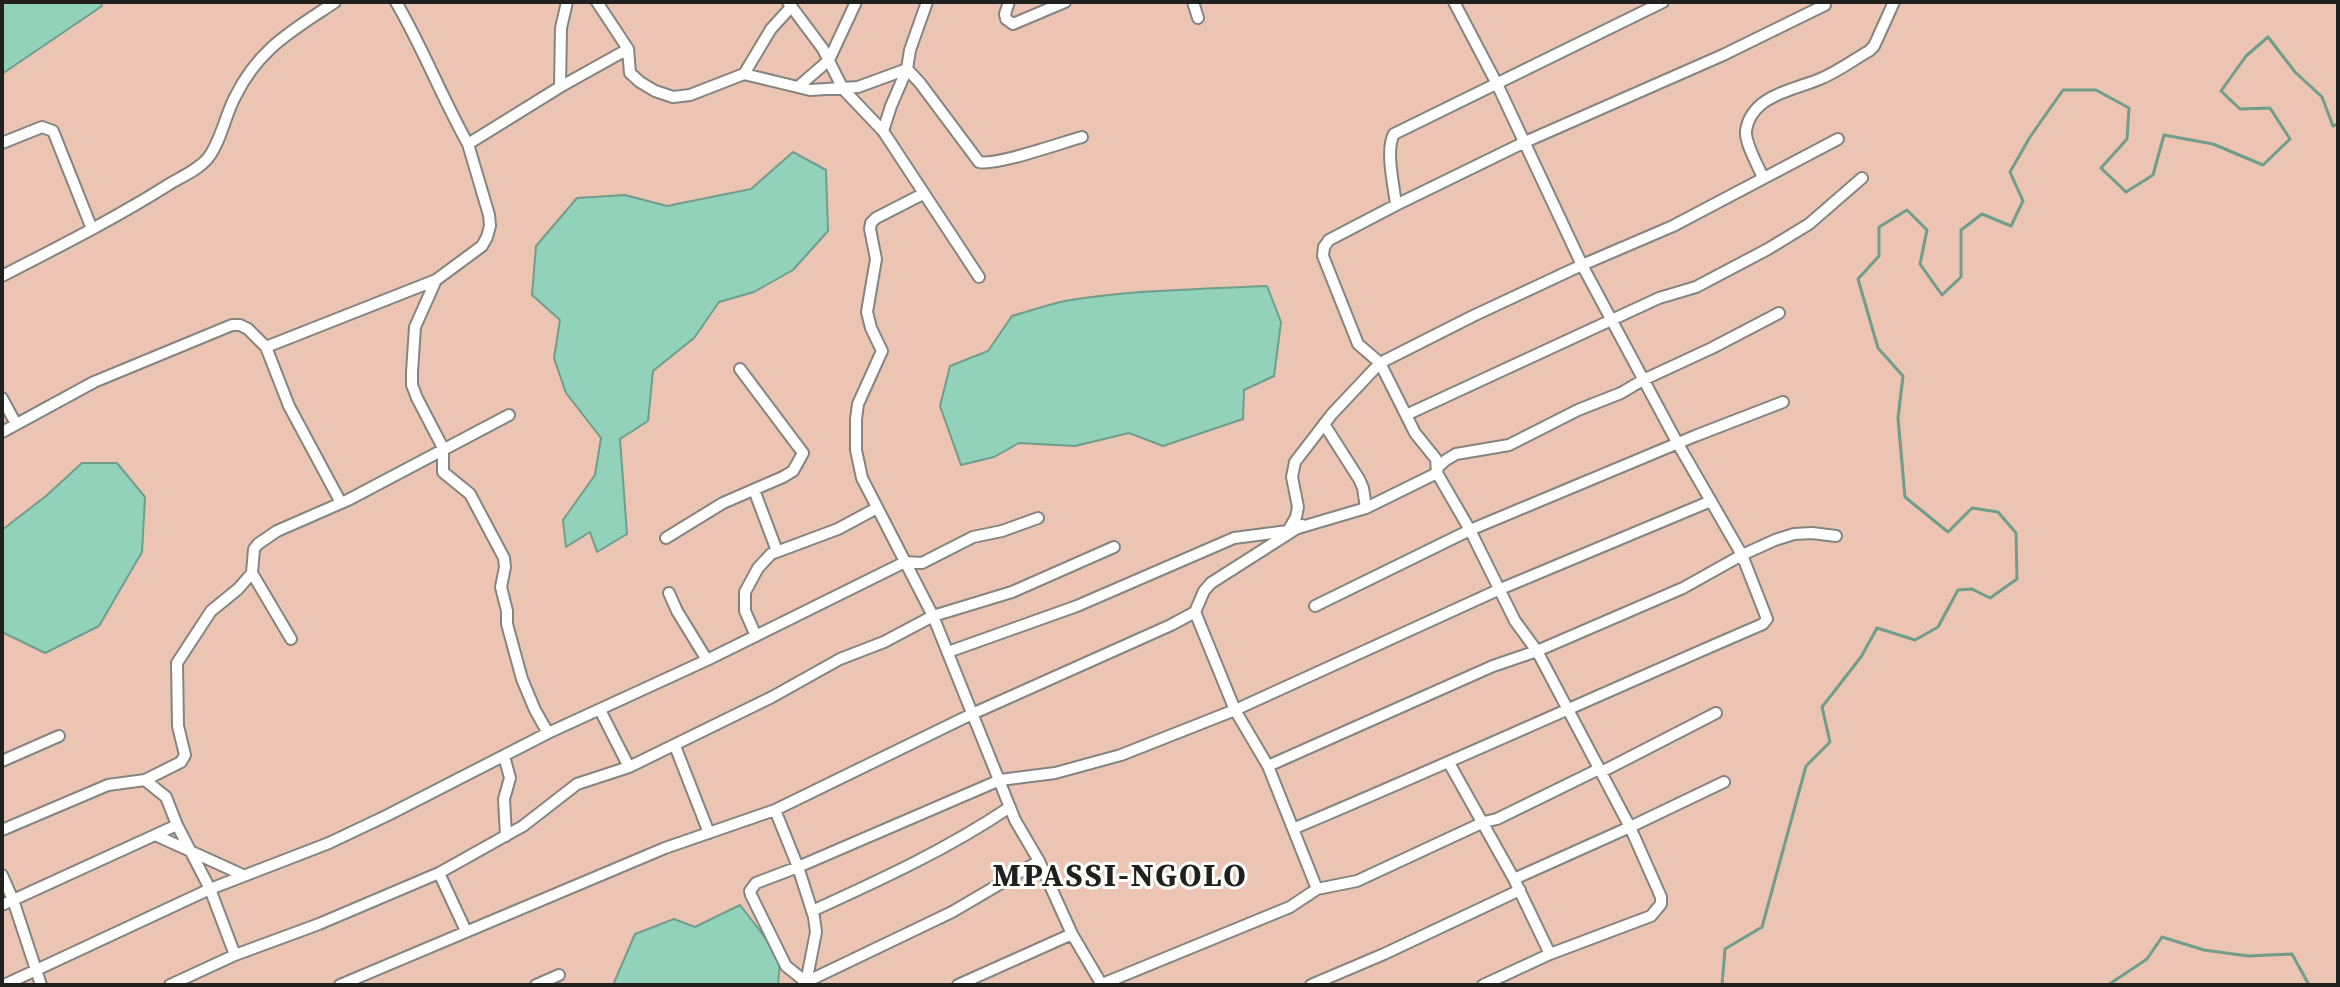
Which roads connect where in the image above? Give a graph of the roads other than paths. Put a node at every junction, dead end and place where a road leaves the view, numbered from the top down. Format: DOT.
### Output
graph roads {
  1 [pos="335,2"];
  2 [pos="396,2"];
  3 [pos="567,2"];
  4 [pos="597,2"];
  5 [pos="856,2"];
  6 [pos="927,2"];
  7 [pos="1009,2"];
  8 [pos="1065,2"];
  9 [pos="1193,2"];
  10 [pos="1454,2"];
  11 [pos="1663,2"];
  12 [pos="1894,2"];
  13 [pos="790,4"];
  14 [pos="1825,5"];
  15 [pos="1198,18"];
  16 [pos="628,49"];
  17 [pos="829,60"];
  18 [pos="907,69"];
  19 [pos="744,74"];
  20 [pos="1497,84"];
  21 [pos="560,87"];
  22 [pos="798,87"];
  23 [pos="843,89"];
  24 [pos="883,131"];
  25 [pos="1082,137"];
  26 [pos="1838,139"];
  27 [pos="1525,142"];
  28 [pos="2,143"];
  29 [pos="468,144"];
  30 [pos="1763,178"];
  31 [pos="1862,178"];
  32 [pos="923,194"];
  33 [pos="1396,205"];
  34 [pos="92,229"];
  35 [pos="1582,265"];
  36 [pos="2,276"];
  37 [pos="979,277"];
  38 [pos="436,280"];
  39 [pos="1779,313"];
  40 [pos="1612,320"];
  41 [pos="266,347"];
  42 [pos="1380,363"];
  43 [pos="740,369"];
  44 [pos="1643,380"];
  45 [pos="2,398"];
  46 [pos="1783,402"];
  47 [pos="509,415"];
  48 [pos="1406,415"];
  49 [pos="16,424"];
  50 [pos="1324,424"];
  51 [pos="2,432"];
  52 [pos="1678,444"];
  53 [pos="443,448"];
  54 [pos="1437,473"];
  55 [pos="754,490"];
  56 [pos="340,501"];
  57 [pos="1711,501"];
  58 [pos="877,508"];
  59 [pos="1366,508"];
  60 [pos="1038,518"];
  61 [pos="1302,525"];
  62 [pos="1470,530"];
  63 [pos="1288,531"];
  64 [pos="1836,536"];
  65 [pos="666,538"];
  66 [pos="1114,547"];
  67 [pos="777,551"];
  68 [pos="1742,555"];
  69 [pos="905,562"];
  70 [pos="252,573"];
  71 [pos="1498,590"];
  72 [pos="669,593"];
  73 [pos="1315,606"];
  74 [pos="1195,612"];
  75 [pos="933,616"];
  76 [pos="756,636"];
  77 [pos="291,639"];
  78 [pos="1537,651"];
  79 [pos="948,652"];
  80 [pos="707,660"];
  81 [pos="1566,709"];
  82 [pos="600,710"];
  83 [pos="1235,710"];
  84 [pos="1716,713"];
  85 [pos="972,714"];
  86 [pos="548,733"];
  87 [pos="59,736"];
  88 [pos="675,746"];
  89 [pos="504,756"];
  90 [pos="2,761"];
  91 [pos="1449,763"];
  92 [pos="1268,766"];
  93 [pos="629,767"];
  94 [pos="1599,769"];
  95 [pos="145,780"];
  96 [pos="1000,780"];
  97 [pos="1724,782"];
  98 [pos="1010,807"];
  99 [pos="775,810"];
  100 [pos="1484,822"];
  101 [pos="177,825"];
  102 [pos="1630,827"];
  103 [pos="1295,828"];
  104 [pos="2,830"];
  105 [pos="709,833"];
  106 [pos="155,835"];
  107 [pos="506,836"];
  108 [pos="191,852"];
  109 [pos="1039,861"];
  110 [pos="798,867"];
  111 [pos="439,873"];
  112 [pos="2,875"];
  113 [pos="243,875"];
  114 [pos="1514,879"];
  115 [pos="210,889"];
  116 [pos="1317,889"];
  117 [pos="1520,890"];
  118 [pos="13,900"];
  119 [pos="2,905"];
  120 [pos="812,911"];
  121 [pos="466,931"];
  122 [pos="1072,934"];
  123 [pos="1550,954"];
  124 [pos="235,955"];
  125 [pos="35,969"];
  126 [pos="559,975"];
  127 [pos="806,984"];
  128 [pos="4,985"];
  129 [pos="41,985"];
  130 [pos="170,985"];
  131 [pos="340,985"];
  132 [pos="536,985"];
  133 [pos="958,985"];
  134 [pos="1101,985"];
  135 [pos="1311,985"];
  136 [pos="1483,985"];
  1 -- 34 [label="street"];
  2 -- 29 [label="street"];
  3 -- 21 [label="street"];
  4 -- 16 [label="street"];
  5 -- 17 [label="street"];
  6 -- 18 [label="street"];
  7 -- 8 [label="street"];
  9 -- 15 [label="street"];
  10 -- 20 [label="street"];
  11 -- 20 [label="street"];
  12 -- 30 [label="street"];
  13 -- 17 [label="street"];
  13 -- 19 [label="street"];
  14 -- 27 [label="street"];
  16 -- 19 [label="street"];
  16 -- 21 [label="street"];
  17 -- 22 [label="street"];
  17 -- 23 [label="street"];
  18 -- 23 [label="street"];
  18 -- 24 [label="street"];
  18 -- 25 [label="street"];
  19 -- 22 [label="street"];
  20 -- 27 [label="street"];
  20 -- 33 [label="street"];
  21 -- 29 [label="street"];
  22 -- 23 [label="street"];
  23 -- 24 [label="street"];
  24 -- 32 [label="street"];
  26 -- 30 [label="street"];
  27 -- 33 [label="street"];
  27 -- 35 [label="street"];
  28 -- 34 [label="street"];
  29 -- 38 [label="street"];
  30 -- 35 [label="street"];
  31 -- 40 [label="street"];
  32 -- 37 [label="street"];
  32 -- 58 [label="street"];
  33 -- 42 [label="street"];
  34 -- 36 [label="street"];
  35 -- 40 [label="street"];
  35 -- 42 [label="street"];
  38 -- 41 [label="street"];
  38 -- 53 [label="street"];
  39 -- 44 [label="street"];
  40 -- 44 [label="street"];
  40 -- 48 [label="street"];
  41 -- 49 [label="street"];
  41 -- 56 [label="street"];
  42 -- 48 [label="street"];
  42 -- 50 [label="street"];
  43 -- 55 [label="street"];
  44 -- 52 [label="street"];
  44 -- 54 [label="street"];
  45 -- 49 [label="street"];
  46 -- 52 [label="street"];
  47 -- 53 [label="street"];
  48 -- 54 [label="street"];
  49 -- 51 [label="street"];
  50 -- 59 [label="street"];
  50 -- 63 [label="street"];
  52 -- 57 [label="street"];
  52 -- 62 [label="street"];
  53 -- 56 [label="street"];
  53 -- 86 [label="street"];
  54 -- 59 [label="street"];
  54 -- 62 [label="street"];
  55 -- 65 [label="street"];
  55 -- 67 [label="street"];
  56 -- 70 [label="street"];
  57 -- 68 [label="street"];
  57 -- 71 [label="street"];
  58 -- 67 [label="street"];
  58 -- 69 [label="street"];
  59 -- 61 [label="street"];
  60 -- 69 [label="street"];
  61 -- 63 [label="street"];
  61 -- 74 [label="street"];
  62 -- 71 [label="street"];
  62 -- 73 [label="street"];
  63 -- 79 [label="street"];
  64 -- 68 [label="street"];
  66 -- 75 [label="street"];
  67 -- 76 [label="street"];
  68 -- 78 [label="street"];
  68 -- 81 [label="street"];
  69 -- 75 [label="street"];
  69 -- 76 [label="street"];
  70 -- 77 [label="street"];
  70 -- 95 [label="street"];
  71 -- 78 [label="street"];
  71 -- 83 [label="street"];
  72 -- 80 [label="street"];
  74 -- 83 [label="street"];
  74 -- 85 [label="street"];
  75 -- 79 [label="street"];
  75 -- 88 [label="street"];
  76 -- 80 [label="street"];
  78 -- 81 [label="street"];
  78 -- 92 [label="street"];
  79 -- 85 [label="street"];
  80 -- 82 [label="street"];
  81 -- 91 [label="street"];
  81 -- 94 [label="street"];
  82 -- 86 [label="street"];
  82 -- 93 [label="street"];
  83 -- 92 [label="street"];
  83 -- 96 [label="street"];
  84 -- 94 [label="street"];
  85 -- 96 [label="street"];
  85 -- 99 [label="street"];
  86 -- 89 [label="street"];
  87 -- 90 [label="street"];
  88 -- 93 [label="street"];
  88 -- 105 [label="street"];
  89 -- 107 [label="street"];
  89 -- 113 [label="street"];
  91 -- 100 [label="street"];
  91 -- 103 [label="street"];
  92 -- 103 [label="street"];
  93 -- 107 [label="street"];
  94 -- 100 [label="street"];
  94 -- 102 [label="street"];
  95 -- 101 [label="street"];
  95 -- 104 [label="street"];
  96 -- 98 [label="street"];
  96 -- 110 [label="street"];
  97 -- 102 [label="street"];
  98 -- 109 [label="street"];
  98 -- 120 [label="street"];
  99 -- 105 [label="street"];
  99 -- 110 [label="street"];
  100 -- 114 [label="street"];
  100 -- 116 [label="street"];
  101 -- 106 [label="street"];
  101 -- 108 [label="street"];
  102 -- 114 [label="street"];
  102 -- 123 [label="street"];
  103 -- 116 [label="street"];
  105 -- 121 [label="street"];
  106 -- 108 [label="street"];
  106 -- 118 [label="street"];
  107 -- 111 [label="street"];
  108 -- 113 [label="street"];
  108 -- 115 [label="street"];
  109 -- 122 [label="street"];
  109 -- 127 [label="street"];
  110 -- 120 [label="street"];
  110 -- 127 [label="street"];
  111 -- 121 [label="street"];
  111 -- 124 [label="street"];
  112 -- 118 [label="street"];
  113 -- 115 [label="street"];
  114 -- 117 [label="street"];
  115 -- 124 [label="street"];
  115 -- 125 [label="street"];
  116 -- 134 [label="street"];
  117 -- 123 [label="street"];
  117 -- 135 [label="street"];
  118 -- 119 [label="street"];
  118 -- 125 [label="street"];
  120 -- 127 [label="street"];
  121 -- 131 [label="street"];
  122 -- 133 [label="street"];
  122 -- 134 [label="street"];
  123 -- 136 [label="street"];
  124 -- 130 [label="street"];
  125 -- 128 [label="street"];
  125 -- 129 [label="street"];
  126 -- 132 [label="street"];
}
